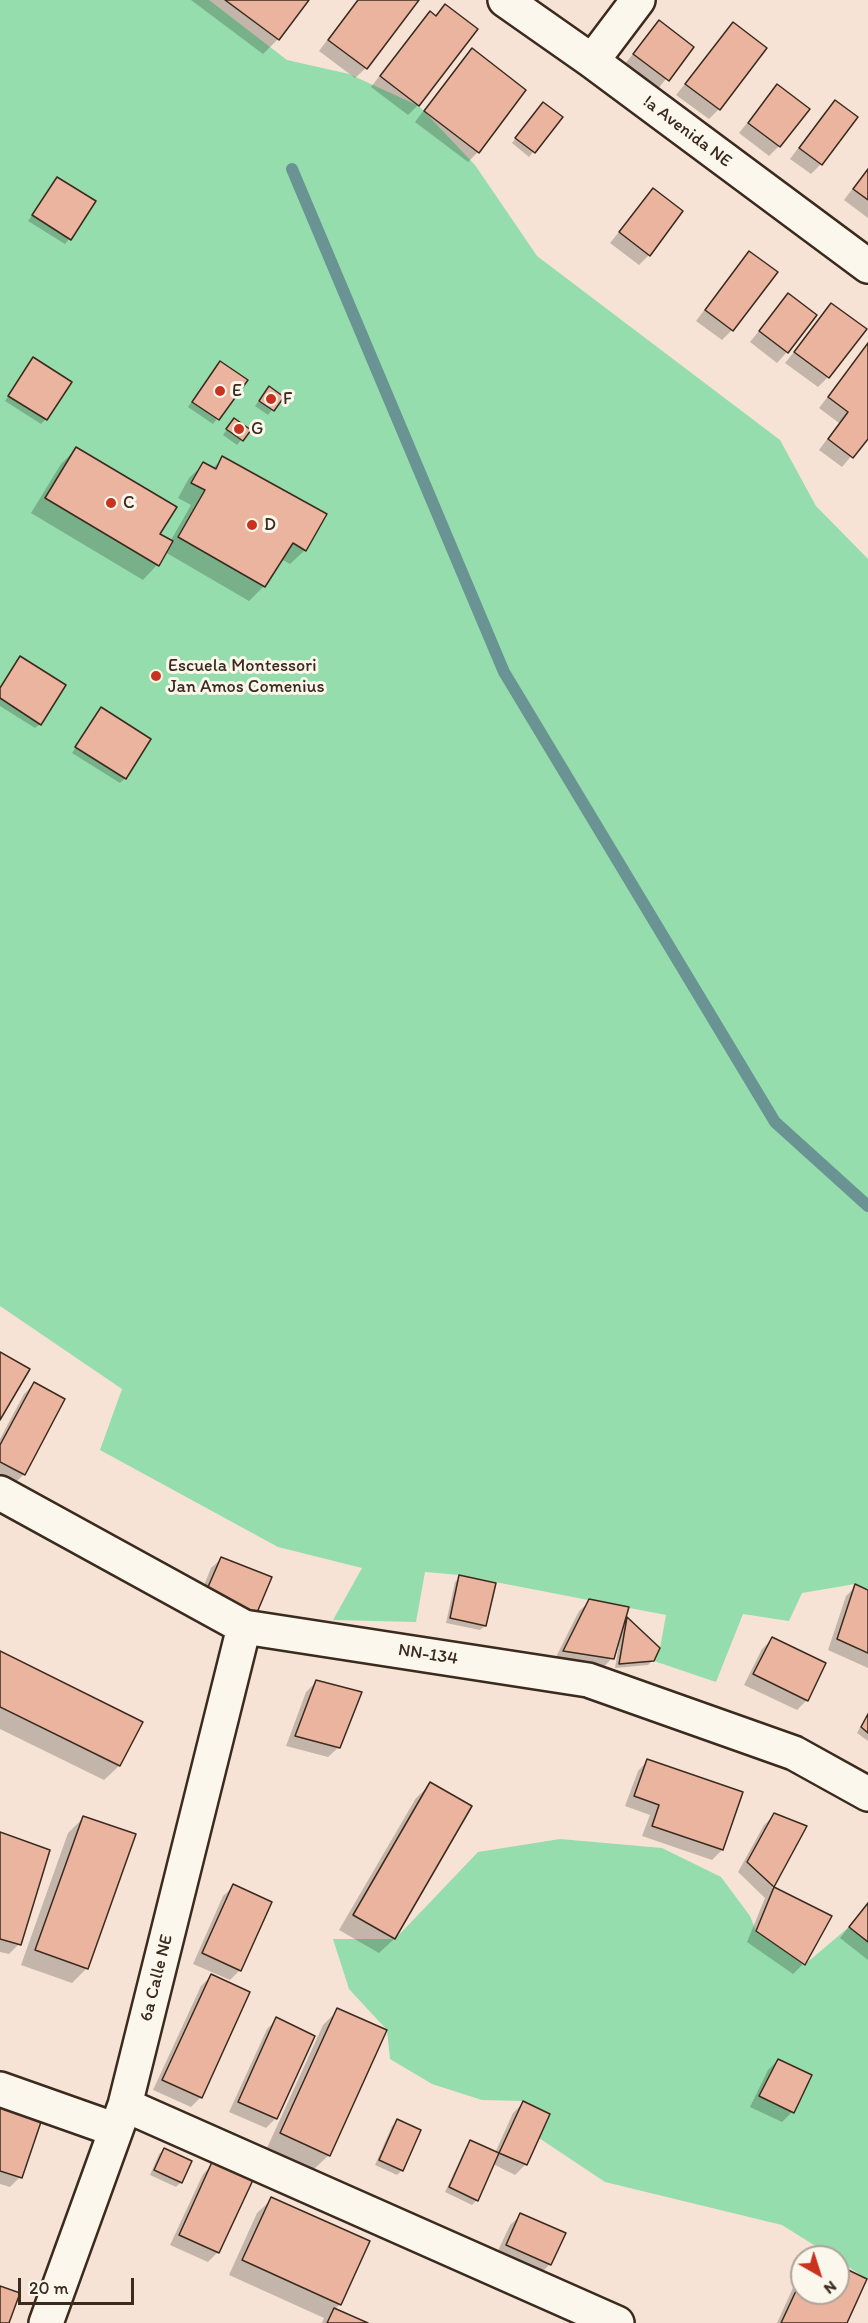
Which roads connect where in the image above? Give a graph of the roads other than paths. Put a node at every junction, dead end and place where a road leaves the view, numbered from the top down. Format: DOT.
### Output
graph roads {
  1 [pos="505,0"];
  2 [pos="638,0"];
  3 [pos="592,61"];
  4 [pos="868,266"];
  5 [pos="0,1493"];
  6 [pos="244,1627"];
  7 [pos="868,1794"];
  8 [pos="0,2090"];
  9 [pos="120,2117"];
  10 [pos="46,2323"];
  11 [pos="617,2323"];
  1 -- 3 [label="street, !a Avenida NE"];
  2 -- 3 [label="street"];
  3 -- 4 [label="street, !a Avenida NE"];
  5 -- 6 [label="street, NN-134 / NN-134"];
  6 -- 7 [label="street, NN-134 / NN-134"];
  6 -- 9 [label="street, 6a Calle NE"];
  8 -- 9 [label="street"];
  9 -- 10 [label="street, 6a Calle NE"];
  9 -- 11 [label="street"];
}
